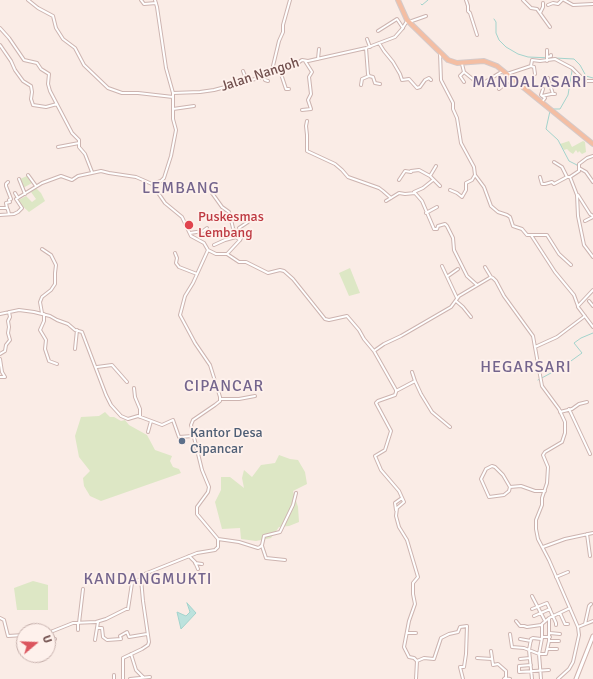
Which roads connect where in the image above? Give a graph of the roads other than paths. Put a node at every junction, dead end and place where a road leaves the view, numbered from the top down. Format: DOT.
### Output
graph roads {
  1 [pos="28,0"];
  2 [pos="141,0"];
  3 [pos="290,0"];
  4 [pos="398,0"];
  5 [pos="466,0"];
  6 [pos="523,0"];
  7 [pos="563,0"];
  8 [pos="155,1"];
  9 [pos="543,3"];
  10 [pos="593,4"];
  11 [pos="548,5"];
  12 [pos="540,13"];
  13 [pos="426,16"];
  14 [pos="408,21"];
  15 [pos="550,27"];
  16 [pos="0,28"];
  17 [pos="403,28"];
  18 [pos="378,30"];
  19 [pos="477,35"];
  20 [pos="366,39"];
  21 [pos="379,43"];
  22 [pos="0,45"];
  23 [pos="370,47"];
  24 [pos="366,48"];
  25 [pos="319,49"];
  26 [pos="547,50"];
  27 [pos="440,53"];
  28 [pos="551,55"];
  29 [pos="547,58"];
  30 [pos="318,59"];
  31 [pos="305,60"];
  32 [pos="462,62"];
  33 [pos="531,66"];
  34 [pos="280,71"];
  35 [pos="243,72"];
  36 [pos="464,72"];
  37 [pos="275,73"];
  38 [pos="504,73"];
  39 [pos="535,74"];
  40 [pos="369,76"];
  41 [pos="264,77"];
  42 [pos="548,78"];
  43 [pos="512,79"];
  44 [pos="431,80"];
  45 [pos="247,81"];
  46 [pos="268,81"];
  47 [pos="593,81"];
  48 [pos="464,82"];
  49 [pos="380,84"];
  50 [pos="361,86"];
  51 [pos="289,89"];
  52 [pos="499,89"];
  53 [pos="543,89"];
  54 [pos="173,93"];
  55 [pos="542,96"];
  56 [pos="173,97"];
  57 [pos="542,102"];
  58 [pos="57,104"];
  59 [pos="194,106"];
  60 [pos="173,109"];
  61 [pos="302,110"];
  62 [pos="307,121"];
  63 [pos="79,143"];
  64 [pos="593,144"];
  65 [pos="58,147"];
  66 [pos="593,156"];
  67 [pos="554,162"];
  68 [pos="436,166"];
  69 [pos="579,169"];
  70 [pos="92,172"];
  71 [pos="28,175"];
  72 [pos="475,175"];
  73 [pos="430,176"];
  74 [pos="540,177"];
  75 [pos="569,177"];
  76 [pos="20,179"];
  77 [pos="399,180"];
  78 [pos="433,180"];
  79 [pos="8,182"];
  80 [pos="593,182"];
  81 [pos="152,184"];
  82 [pos="36,186"];
  83 [pos="440,186"];
  84 [pos="450,190"];
  85 [pos="414,192"];
  86 [pos="15,193"];
  87 [pos="212,193"];
  88 [pos="25,194"];
  89 [pos="577,195"];
  90 [pos="18,198"];
  91 [pos="391,198"];
  92 [pos="386,201"];
  93 [pos="437,207"];
  94 [pos="0,208"];
  95 [pos="7,208"];
  96 [pos="426,213"];
  97 [pos="0,215"];
  98 [pos="9,215"];
  99 [pos="593,217"];
  100 [pos="585,221"];
  101 [pos="248,222"];
  102 [pos="207,228"];
  103 [pos="190,233"];
  104 [pos="531,235"];
  105 [pos="236,237"];
  106 [pos="240,240"];
  107 [pos="214,245"];
  108 [pos="42,250"];
  109 [pos="208,250"];
  110 [pos="175,253"];
  111 [pos="227,254"];
  112 [pos="593,257"];
  113 [pos="571,265"];
  114 [pos="442,266"];
  115 [pos="485,267"];
  116 [pos="458,269"];
  117 [pos="197,274"];
  118 [pos="447,277"];
  119 [pos="491,277"];
  120 [pos="477,285"];
  121 [pos="593,290"];
  122 [pos="457,298"];
  123 [pos="456,301"];
  124 [pos="589,301"];
  125 [pos="578,306"];
  126 [pos="593,306"];
  127 [pos="9,312"];
  128 [pos="0,314"];
  129 [pos="43,314"];
  130 [pos="585,316"];
  131 [pos="471,317"];
  132 [pos="593,327"];
  133 [pos="77,330"];
  134 [pos="535,347"];
  135 [pos="75,349"];
  136 [pos="374,351"];
  137 [pos="0,354"];
  138 [pos="0,359"];
  139 [pos="57,364"];
  140 [pos="96,367"];
  141 [pos="412,372"];
  142 [pos="0,377"];
  143 [pos="415,381"];
  144 [pos="127,382"];
  145 [pos="134,388"];
  146 [pos="396,391"];
  147 [pos="255,396"];
  148 [pos="220,399"];
  149 [pos="587,402"];
  150 [pos="569,409"];
  151 [pos="560,412"];
  152 [pos="140,417"];
  153 [pos="151,421"];
  154 [pos="450,427"];
  155 [pos="148,432"];
  156 [pos="193,436"];
  157 [pos="590,454"];
  158 [pos="510,487"];
  159 [pos="545,491"];
  160 [pos="296,493"];
  161 [pos="402,498"];
  162 [pos="397,510"];
  163 [pos="593,533"];
  164 [pos="587,534"];
  165 [pos="218,539"];
  166 [pos="262,546"];
  167 [pos="543,548"];
  168 [pos="190,556"];
  169 [pos="590,556"];
  170 [pos="285,560"];
  171 [pos="195,563"];
  172 [pos="202,564"];
  173 [pos="198,568"];
  174 [pos="568,572"];
  175 [pos="556,577"];
  176 [pos="142,579"];
  177 [pos="82,589"];
  178 [pos="532,596"];
  179 [pos="591,604"];
  180 [pos="537,606"];
  181 [pos="571,608"];
  182 [pos="532,609"];
  183 [pos="550,609"];
  184 [pos="560,613"];
  185 [pos="541,614"];
  186 [pos="534,616"];
  187 [pos="553,616"];
  188 [pos="0,618"];
  189 [pos="550,618"];
  190 [pos="516,621"];
  191 [pos="545,621"];
  192 [pos="593,621"];
  193 [pos="98,622"];
  194 [pos="78,624"];
  195 [pos="568,624"];
  196 [pos="585,624"];
  197 [pos="542,625"];
  198 [pos="556,625"];
  199 [pos="578,627"];
  200 [pos="98,628"];
  201 [pos="56,630"];
  202 [pos="78,630"];
  203 [pos="407,633"];
  204 [pos="416,633"];
  205 [pos="550,633"];
  206 [pos="148,634"];
  207 [pos="510,634"];
  208 [pos="560,634"];
  209 [pos="16,635"];
  210 [pos="593,636"];
  211 [pos="550,637"];
  212 [pos="541,638"];
  213 [pos="520,639"];
  214 [pos="96,640"];
  215 [pos="531,641"];
  216 [pos="549,641"];
  217 [pos="558,641"];
  218 [pos="548,649"];
  219 [pos="557,649"];
  220 [pos="529,650"];
  221 [pos="491,652"];
  222 [pos="131,654"];
  223 [pos="539,654"];
  224 [pos="477,658"];
  225 [pos="530,658"];
  226 [pos="492,659"];
  227 [pos="520,659"];
  228 [pos="417,660"];
  229 [pos="531,665"];
  230 [pos="540,670"];
  231 [pos="549,670"];
  232 [pos="532,671"];
  233 [pos="114,675"];
  234 [pos="143,677"];
  235 [pos="150,677"];
  236 [pos="507,678"];
  237 [pos="114,679"];
  238 [pos="123,679"];
  239 [pos="130,679"];
  240 [pos="416,679"];
  241 [pos="463,679"];
  242 [pos="532,679"];
  243 [pos="541,679"];
  244 [pos="558,679"];
  245 [pos="576,679"];
  1 -- 56 [label="street"];
  2 -- 8 [label="street"];
  3 -- 37 [label="street"];
  4 -- 14 [label="main road"];
  5 -- 19 [label="street"];
  6 -- 12 [label="street"];
  7 -- 10 [label="street"];
  7 -- 11 [label="street"];
  8 -- 54 [label="street"];
  9 -- 12 [label="street"];
  12 -- 15 [label="street"];
  13 -- 14 [label="street"];
  14 -- 17 [label="street, Jalan Nangoh"];
  14 -- 27 [label="main road"];
  16 -- 58 [label="street"];
  17 -- 18 [label="street"];
  17 -- 21 [label="street, Jalan Nangoh"];
  20 -- 23 [label="street"];
  21 -- 23 [label="street, Jalan Nangoh"];
  21 -- 44 [label="street"];
  22 -- 58 [label="street"];
  23 -- 24 [label="street, Jalan Nangoh"];
  24 -- 30 [label="street, Jalan Nangoh"];
  24 -- 40 [label="street"];
  25 -- 30 [label="street"];
  26 -- 29 [label="street"];
  27 -- 32 [label="main road"];
  27 -- 72 [label="street"];
  28 -- 29 [label="street"];
  29 -- 33 [label="street"];
  29 -- 47 [label="street"];
  30 -- 31 [label="street, Jalan Nangoh"];
  31 -- 34 [label="street, Jalan Nangoh"];
  31 -- 61 [label="street"];
  32 -- 36 [label="street"];
  32 -- 38 [label="main road"];
  33 -- 38 [label="street"];
  33 -- 39 [label="street"];
  34 -- 37 [label="street, Jalan Nangoh"];
  34 -- 51 [label="street"];
  35 -- 45 [label="street"];
  36 -- 38 [label="street"];
  36 -- 48 [label="street"];
  37 -- 41 [label="street, Jalan Nangoh"];
  38 -- 43 [label="main road"];
  40 -- 49 [label="street"];
  40 -- 50 [label="street"];
  41 -- 45 [label="street, Jalan Nangoh"];
  41 -- 46 [label="street"];
  42 -- 55 [label="street"];
  43 -- 52 [label="street"];
  43 -- 57 [label="main road"];
  45 -- 54 [label="street, Jalan Nangoh"];
  53 -- 55 [label="street"];
  54 -- 56 [label="street"];
  55 -- 57 [label="street"];
  56 -- 60 [label="street"];
  57 -- 64 [label="main road"];
  58 -- 63 [label="street"];
  59 -- 60 [label="street"];
  60 -- 81 [label="street"];
  62 -- 91 [label="street"];
  63 -- 65 [label="street"];
  63 -- 70 [label="street"];
  66 -- 69 [label="street"];
  67 -- 75 [label="street"];
  68 -- 73 [label="street"];
  69 -- 75 [label="street"];
  69 -- 80 [label="street"];
  70 -- 81 [label="street"];
  70 -- 82 [label="street"];
  71 -- 82 [label="street"];
  72 -- 84 [label="street"];
  72 -- 104 [label="street"];
  73 -- 77 [label="street"];
  73 -- 78 [label="street"];
  74 -- 75 [label="street"];
  75 -- 89 [label="street"];
  76 -- 88 [label="street"];
  78 -- 83 [label="street"];
  78 -- 85 [label="street"];
  79 -- 95 [label="street"];
  81 -- 103 [label="street"];
  82 -- 88 [label="street"];
  85 -- 91 [label="street"];
  85 -- 96 [label="street"];
  86 -- 90 [label="street"];
  87 -- 105 [label="street"];
  88 -- 90 [label="street"];
  89 -- 99 [label="street"];
  89 -- 112 [label="street"];
  90 -- 98 [label="street"];
  91 -- 92 [label="street"];
  93 -- 96 [label="street"];
  94 -- 95 [label="street"];
  95 -- 98 [label="street"];
  96 -- 120 [label="street"];
  97 -- 98 [label="street"];
  99 -- 100 [label="street"];
  101 -- 106 [label="street"];
  102 -- 103 [label="street"];
  103 -- 109 [label="street"];
  104 -- 113 [label="street"];
  104 -- 125 [label="street"];
  105 -- 106 [label="street"];
  105 -- 107 [label="street"];
  106 -- 111 [label="street"];
  108 -- 129 [label="street"];
  109 -- 111 [label="street"];
  109 -- 117 [label="street"];
  110 -- 117 [label="street"];
  111 -- 136 [label="street"];
  114 -- 118 [label="street"];
  115 -- 119 [label="street"];
  116 -- 118 [label="street"];
  117 -- 148 [label="street"];
  118 -- 122 [label="street"];
  119 -- 120 [label="street"];
  119 -- 134 [label="street"];
  120 -- 122 [label="street"];
  121 -- 125 [label="street"];
  122 -- 123 [label="street"];
  123 -- 131 [label="street"];
  123 -- 136 [label="street"];
  124 -- 126 [label="street"];
  125 -- 130 [label="street"];
  127 -- 128 [label="street"];
  127 -- 129 [label="street"];
  127 -- 137 [label="street"];
  129 -- 133 [label="street"];
  129 -- 139 [label="street"];
  130 -- 132 [label="street"];
  130 -- 134 [label="street"];
  133 -- 135 [label="street"];
  133 -- 140 [label="street"];
  134 -- 151 [label="street"];
  136 -- 146 [label="street"];
  138 -- 142 [label="street"];
  140 -- 144 [label="street"];
  140 -- 152 [label="street"];
  141 -- 143 [label="street"];
  143 -- 146 [label="street"];
  143 -- 154 [label="street"];
  145 -- 152 [label="street"];
  146 -- 161 [label="street"];
  147 -- 148 [label="street"];
  148 -- 156 [label="street"];
  149 -- 150 [label="street"];
  150 -- 151 [label="street"];
  150 -- 157 [label="street"];
  151 -- 159 [label="street"];
  152 -- 153 [label="street"];
  153 -- 155 [label="street"];
  153 -- 156 [label="street"];
  156 -- 165 [label="street"];
  158 -- 158 [label="street"];
  158 -- 159 [label="street"];
  159 -- 167 [label="street"];
  160 -- 166 [label="street"];
  161 -- 162 [label="street"];
  161 -- 162 [label="street"];
  162 -- 203 [label="street"];
  163 -- 164 [label="street"];
  164 -- 167 [label="street"];
  164 -- 169 [label="street"];
  165 -- 166 [label="street"];
  165 -- 168 [label="street"];
  166 -- 170 [label="street"];
  167 -- 175 [label="street"];
  168 -- 171 [label="street"];
  168 -- 176 [label="street"];
  171 -- 172 [label="street"];
  171 -- 173 [label="street"];
  174 -- 175 [label="street"];
  175 -- 181 [label="street"];
  176 -- 193 [label="street"];
  176 -- 206 [label="street"];
  177 -- 194 [label="street"];
  178 -- 180 [label="street"];
  179 -- 196 [label="street"];
  180 -- 182 [label="street"];
  180 -- 183 [label="street"];
  180 -- 185 [label="street"];
  181 -- 184 [label="street"];
  181 -- 199 [label="street"];
  183 -- 185 [label="street"];
  183 -- 187 [label="street"];
  184 -- 187 [label="street"];
  184 -- 195 [label="street"];
  185 -- 186 [label="street"];
  185 -- 191 [label="street"];
  187 -- 189 [label="street"];
  187 -- 198 [label="street"];
  188 -- 209 [label="street"];
  189 -- 191 [label="street"];
  189 -- 205 [label="street"];
  190 -- 197 [label="street"];
  191 -- 197 [label="street"];
  192 -- 196 [label="street"];
  193 -- 194 [label="street"];
  193 -- 200 [label="street"];
  194 -- 201 [label="street"];
  194 -- 202 [label="street"];
  196 -- 199 [label="street"];
  197 -- 212 [label="street"];
  199 -- 244 [label="street"];
  200 -- 206 [label="street"];
  200 -- 214 [label="street"];
  203 -- 204 [label="street"];
  203 -- 228 [label="street"];
  205 -- 208 [label="street"];
  205 -- 211 [label="street"];
  206 -- 222 [label="street"];
  207 -- 220 [label="street"];
  210 -- 245 [label="street"];
  211 -- 212 [label="street"];
  211 -- 216 [label="street"];
  212 -- 215 [label="street"];
  212 -- 223 [label="street"];
  213 -- 215 [label="street"];
  215 -- 220 [label="street"];
  216 -- 217 [label="street"];
  216 -- 218 [label="street"];
  218 -- 219 [label="street"];
  218 -- 223 [label="street"];
  220 -- 223 [label="street"];
  220 -- 225 [label="street"];
  221 -- 226 [label="street"];
  222 -- 234 [label="street"];
  222 -- 238 [label="street"];
  223 -- 230 [label="street"];
  224 -- 226 [label="street"];
  225 -- 227 [label="street"];
  225 -- 229 [label="street"];
  226 -- 236 [label="street"];
  228 -- 240 [label="street"];
  228 -- 241 [label="street"];
  229 -- 232 [label="street"];
  229 -- 232 [label="street"];
  230 -- 231 [label="street"];
  230 -- 232 [label="street"];
  230 -- 243 [label="street"];
  232 -- 242 [label="street"];
  233 -- 237 [label="street"];
  234 -- 235 [label="street"];
  234 -- 239 [label="street"];
}
